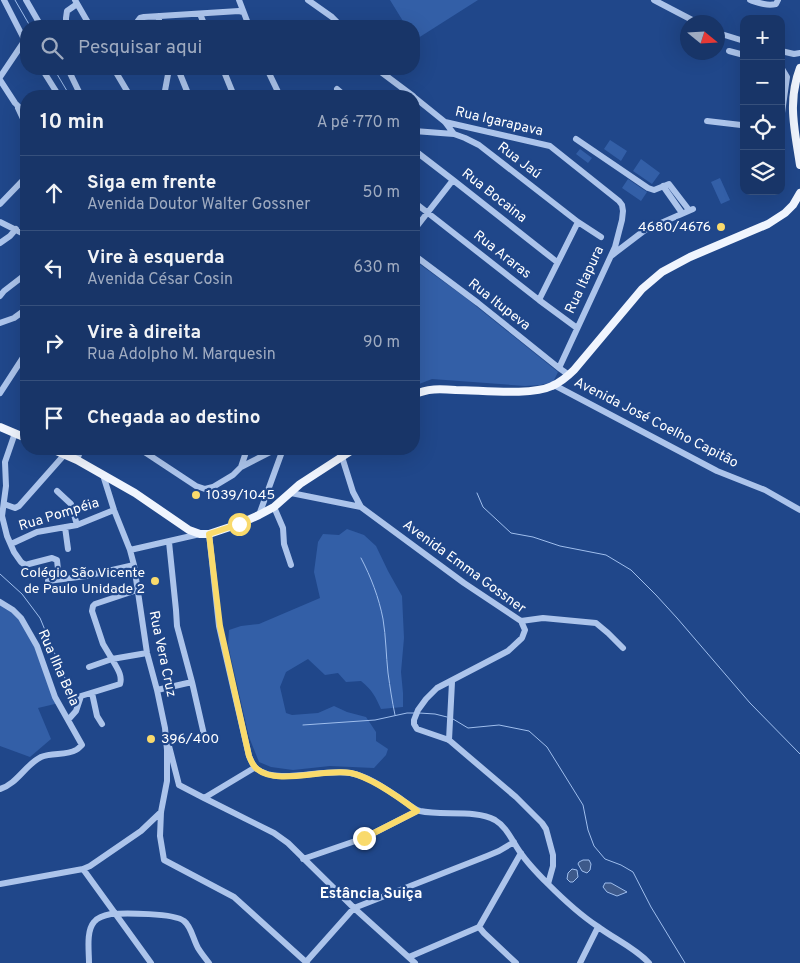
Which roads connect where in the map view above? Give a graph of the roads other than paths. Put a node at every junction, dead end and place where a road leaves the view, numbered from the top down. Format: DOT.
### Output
graph roads {
  1 [pos="26,0"];
  2 [pos="239,0"];
  3 [pos="308,0"];
  4 [pos="654,0"];
  5 [pos="750,0"];
  6 [pos="778,0"];
  7 [pos="3,2"];
  8 [pos="76,2"];
  9 [pos="243,12"];
  10 [pos="200,14"];
  11 [pos="683,15"];
  12 [pos="159,16"];
  13 [pos="38,20"];
  14 [pos="66,20"];
  15 [pos="86,20"];
  16 [pos="138,20"];
  17 [pos="159,20"];
  18 [pos="202,20"];
  19 [pos="246,20"];
  20 [pos="335,20"];
  21 [pos="20,33"];
  22 [pos="725,35"];
  23 [pos="740,40"];
  24 [pos="20,49"];
  25 [pos="728,51"];
  26 [pos="785,52"];
  27 [pos="800,53"];
  28 [pos="740,54"];
  29 [pos="800,68"];
  30 [pos="785,73"];
  31 [pos="46,75"];
  32 [pos="71,75"];
  33 [pos="118,75"];
  34 [pos="168,75"];
  35 [pos="180,75"];
  36 [pos="225,75"];
  37 [pos="270,75"];
  38 [pos="384,75"];
  39 [pos="0,78"];
  40 [pos="55,90"];
  41 [pos="78,90"];
  42 [pos="126,90"];
  43 [pos="165,90"];
  44 [pos="187,90"];
  45 [pos="232,90"];
  46 [pos="277,90"];
  47 [pos="406,90"];
  48 [pos="785,91"];
  49 [pos="420,101"];
  50 [pos="15,103"];
  51 [pos="20,108"];
  52 [pos="20,113"];
  53 [pos="707,120"];
  54 [pos="445,122"];
  55 [pos="740,125"];
  56 [pos="420,131"];
  57 [pos="454,134"];
  58 [pos="576,139"];
  59 [pos="420,155"];
  60 [pos="800,165"];
  61 [pos="453,180"];
  62 [pos="20,183"];
  63 [pos="663,186"];
  64 [pos="800,193"];
  65 [pos="619,201"];
  66 [pos="0,204"];
  67 [pos="420,207"];
  68 [pos="427,212"];
  69 [pos="682,214"];
  70 [pos="0,222"];
  71 [pos="420,222"];
  72 [pos="578,222"];
  73 [pos="16,229"];
  74 [pos="20,231"];
  75 [pos="601,237"];
  76 [pos="0,243"];
  77 [pos="610,257"];
  78 [pos="420,260"];
  79 [pos="557,262"];
  80 [pos="20,279"];
  81 [pos="0,296"];
  82 [pos="539,300"];
  83 [pos="20,314"];
  84 [pos="0,323"];
  85 [pos="576,328"];
  86 [pos="20,367"];
  87 [pos="559,368"];
  88 [pos="569,375"];
  89 [pos="554,385"];
  90 [pos="0,393"];
  91 [pos="420,393"];
  92 [pos="0,427"];
  93 [pos="15,434"];
  94 [pos="20,436"];
  95 [pos="63,455"];
  96 [pos="66,455"];
  97 [pos="79,455"];
  98 [pos="149,455"];
  99 [pos="245,455"];
  100 [pos="264,455"];
  101 [pos="281,455"];
  102 [pos="345,455"];
  103 [pos="342,457"];
  104 [pos="77,460"];
  105 [pos="241,467"];
  106 [pos="103,475"];
  107 [pos="58,490"];
  108 [pos="291,493"];
  109 [pos="4,504"];
  110 [pos="274,507"];
  111 [pos="361,507"];
  112 [pos="114,510"];
  113 [pos="800,510"];
  114 [pos="259,515"];
  115 [pos="1,516"];
  116 [pos="77,525"];
  117 [pos="65,527"];
  118 [pos="200,534"];
  119 [pos="209,534"];
  120 [pos="169,542"];
  121 [pos="11,544"];
  122 [pos="68,549"];
  123 [pos="130,550"];
  124 [pos="134,565"];
  125 [pos="291,565"];
  126 [pos="59,579"];
  127 [pos="48,581"];
  128 [pos="137,590"];
  129 [pos="0,602"];
  130 [pos="521,622"];
  131 [pos="623,648"];
  132 [pos="147,653"];
  133 [pos="112,659"];
  134 [pos="89,667"];
  135 [pos="192,682"];
  136 [pos="452,682"];
  137 [pos="157,690"];
  138 [pos="92,693"];
  139 [pos="68,720"];
  140 [pos="102,724"];
  141 [pos="166,737"];
  142 [pos="205,739"];
  143 [pos="448,740"];
  144 [pos="254,768"];
  145 [pos="177,775"];
  146 [pos="167,777"];
  147 [pos="166,785"];
  148 [pos="179,785"];
  149 [pos="0,789"];
  150 [pos="204,798"];
  151 [pos="417,811"];
  152 [pos="161,812"];
  153 [pos="514,842"];
  154 [pos="521,853"];
  155 [pos="303,859"];
  156 [pos="83,869"];
  157 [pos="0,884"];
  158 [pos="548,884"];
  159 [pos="354,908"];
  160 [pos="115,914"];
  161 [pos="479,927"];
  162 [pos="598,927"];
  163 [pos="409,957"];
  164 [pos="89,963"];
  165 [pos="151,963"];
  166 [pos="209,963"];
  167 [pos="307,963"];
  168 [pos="415,963"];
  169 [pos="516,963"];
  170 [pos="580,963"];
  171 [pos="649,963"];
  1 -- 13 [label="street"];
  2 -- 9 [label="street"];
  3 -- 20 [label="street"];
  4 -- 11 [label="street"];
  5 -- 6 [label="street"];
  7 -- 21 [label="street"];
  8 -- 14 [label="street"];
  8 -- 15 [label="street"];
  9 -- 10 [label="street"];
  9 -- 19 [label="street"];
  10 -- 12 [label="street"];
  10 -- 18 [label="street"];
  12 -- 16 [label="street"];
  12 -- 17 [label="street"];
  22 -- 23 [label="street"];
  24 -- 39 [label="street"];
  25 -- 28 [label="street"];
  26 -- 27 [label="street"];
  29 -- 60 [label="main road"];
  30 -- 48 [label="street"];
  31 -- 40 [label="street"];
  32 -- 41 [label="street"];
  33 -- 42 [label="street"];
  34 -- 43 [label="street"];
  35 -- 44 [label="street"];
  36 -- 45 [label="street"];
  37 -- 46 [label="street"];
  38 -- 47 [label="street"];
  39 -- 50 [label="street"];
  49 -- 54 [label="street"];
  50 -- 51 [label="street"];
  50 -- 52 [label="street"];
  53 -- 55 [label="street"];
  54 -- 57 [label="street, Rua Jaú"];
  54 -- 65 [label="street, Rua Igarapava"];
  56 -- 57 [label="street, Rua Igarapava"];
  57 -- 72 [label="street, Rua Jaú"];
  58 -- 63 [label="street"];
  59 -- 61 [label="street, Rua Bocaina"];
  61 -- 68 [label="street"];
  61 -- 79 [label="street, Rua Bocaina"];
  62 -- 66 [label="street"];
  63 -- 69 [label="street"];
  63 -- 69 [label="street"];
  64 -- 88 [label="main road"];
  65 -- 77 [label="street, Rua Itapura"];
  67 -- 68 [label="street, Rua Araras"];
  68 -- 71 [label="street"];
  68 -- 82 [label="street, Rua Araras"];
  69 -- 77 [label="street"];
  70 -- 73 [label="street"];
  72 -- 75 [label="street, Rua Jaú"];
  72 -- 79 [label="street"];
  73 -- 74 [label="street"];
  73 -- 76 [label="street"];
  77 -- 85 [label="street, Rua Itapura"];
  78 -- 87 [label="street, Rua Itupeva"];
  79 -- 82 [label="street"];
  80 -- 81 [label="street"];
  82 -- 85 [label="street, Rua Araras"];
  83 -- 84 [label="street"];
  85 -- 87 [label="street, Rua Itapura"];
  86 -- 90 [label="street"];
  87 -- 88 [label="street, Rua Itupeva"];
  88 -- 89 [label="main road"];
  89 -- 91 [label="main road"];
  89 -- 113 [label="street, Avenida José Coelho Capitão"];
  92 -- 93 [label="main road"];
  93 -- 94 [label="main road"];
  93 -- 109 [label="street"];
  95 -- 109 [label="street"];
  96 -- 104 [label="main road"];
  97 -- 104 [label="street"];
  98 -- 105 [label="street"];
  99 -- 105 [label="street"];
  100 -- 105 [label="street"];
  101 -- 114 [label="street"];
  102 -- 103 [label="main road"];
  103 -- 108 [label="main road"];
  103 -- 111 [label="street, Avenida Emma Gossner"];
  104 -- 106 [label="main road"];
  106 -- 112 [label="street, Rua Vera Cruz"];
  106 -- 118 [label="main road"];
  107 -- 116 [label="street"];
  108 -- 110 [label="main road"];
  108 -- 111 [label="street, Avenida Emma Gossner"];
  109 -- 115 [label="street"];
  110 -- 114 [label="main road"];
  110 -- 125 [label="street"];
  111 -- 130 [label="street, Avenida Emma Gossner"];
  112 -- 116 [label="street, Rua Pompéia"];
  112 -- 123 [label="street, Rua Vera Cruz"];
  114 -- 119 [label="main road"];
  115 -- 121 [label="street"];
  116 -- 117 [label="street, Rua Pompéia"];
  117 -- 121 [label="street, Rua Pompéia"];
  117 -- 122 [label="street"];
  118 -- 119 [label="main road"];
  118 -- 120 [label="street"];
  119 -- 144 [label="street"];
  120 -- 123 [label="street"];
  120 -- 135 [label="street"];
  121 -- 126 [label="street"];
  123 -- 124 [label="street, Rua Vera Cruz"];
  124 -- 126 [label="street"];
  124 -- 128 [label="street, Rua Vera Cruz"];
  126 -- 127 [label="street"];
  128 -- 132 [label="street, Rua Vera Cruz"];
  128 -- 133 [label="street"];
  129 -- 139 [label="street, Rua Ilha Bela"];
  130 -- 131 [label="street"];
  130 -- 136 [label="street, Avenida Emma Gossner"];
  132 -- 133 [label="street"];
  132 -- 137 [label="street, Rua Vera Cruz"];
  133 -- 134 [label="street"];
  133 -- 138 [label="street"];
  135 -- 137 [label="street"];
  135 -- 142 [label="street"];
  136 -- 143 [label="street"];
  136 -- 143 [label="street, Avenida Emma Gossner"];
  137 -- 141 [label="street, Rua Vera Cruz"];
  138 -- 139 [label="street"];
  138 -- 140 [label="street"];
  139 -- 149 [label="street, Rua Ilha Bela"];
  141 -- 145 [label="street"];
  141 -- 146 [label="street, Rua Vera Cruz"];
  143 -- 158 [label="street, Avenida Emma Gossner"];
  144 -- 150 [label="street"];
  144 -- 151 [label="street"];
  145 -- 146 [label="street"];
  145 -- 148 [label="street"];
  146 -- 147 [label="street, Rua Vera Cruz"];
  147 -- 148 [label="street"];
  147 -- 152 [label="street, Rua Vera Cruz"];
  148 -- 150 [label="street"];
  150 -- 155 [label="street"];
  151 -- 153 [label="street"];
  151 -- 155 [label="street"];
  152 -- 156 [label="street"];
  152 -- 167 [label="street, Rua Vera Cruz"];
  153 -- 154 [label="street"];
  153 -- 159 [label="street"];
  154 -- 158 [label="street"];
  154 -- 161 [label="street"];
  155 -- 159 [label="street"];
  156 -- 157 [label="street"];
  156 -- 160 [label="street"];
  158 -- 162 [label="street"];
  159 -- 163 [label="street"];
  159 -- 167 [label="street"];
  160 -- 164 [label="street"];
  160 -- 165 [label="street"];
  160 -- 166 [label="street"];
  161 -- 163 [label="street"];
  161 -- 169 [label="street"];
  162 -- 170 [label="street"];
  162 -- 171 [label="street"];
  163 -- 168 [label="street"];
}
